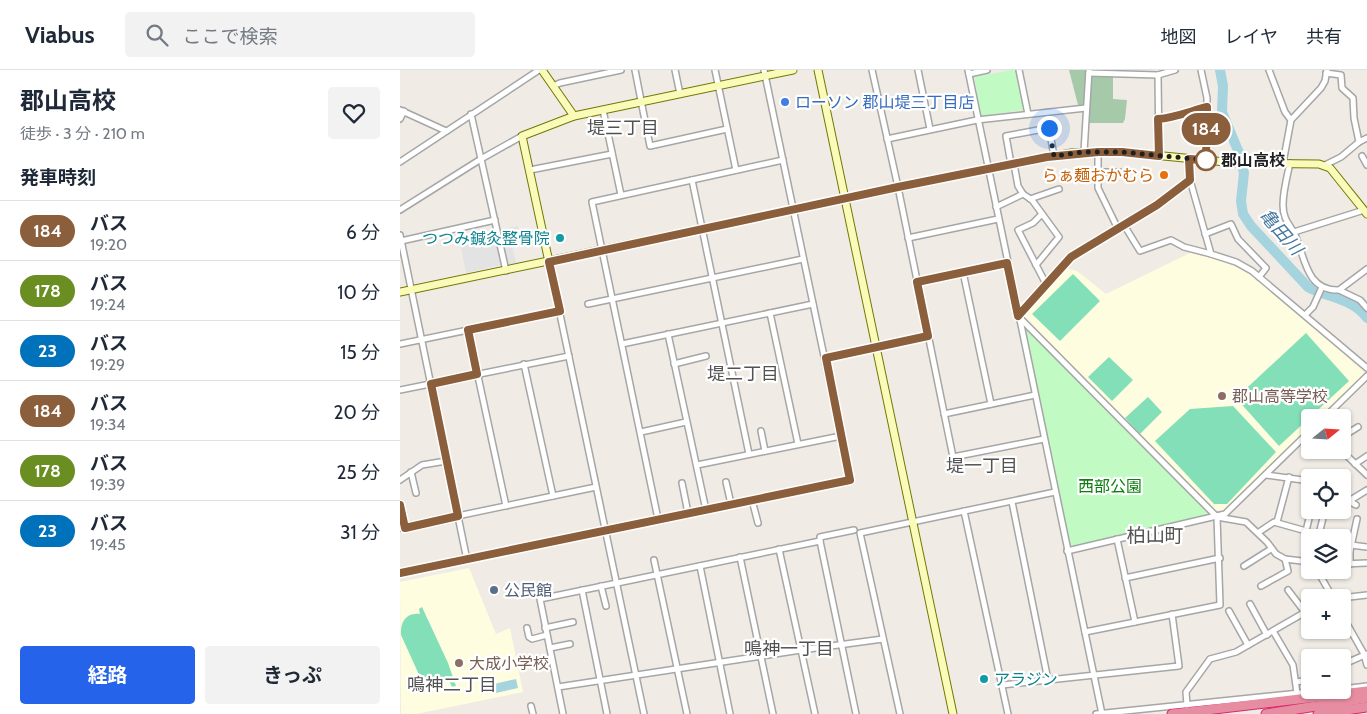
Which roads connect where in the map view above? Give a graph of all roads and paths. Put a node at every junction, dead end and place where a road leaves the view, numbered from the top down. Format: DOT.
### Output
graph roads {
  1 [pos="540,70"];
  2 [pos="620,70"];
  3 [pos="634,70"];
  4 [pos="675,70"];
  5 [pos="715,70"];
  6 [pos="793,70"];
  7 [pos="818,70"];
  8 [pos="872,70"];
  9 [pos="918,70"];
  10 [pos="987,70"];
  11 [pos="1018,70"];
  12 [pos="1175,70"];
  13 [pos="1201,70"];
  14 [pos="1269,70"];
  15 [pos="1089,71"];
  16 [pos="968,72"];
  17 [pos="1133,72"];
  18 [pos="1326,72"];
  19 [pos="765,73"];
  20 [pos="1158,75"];
  21 [pos="718,85"];
  22 [pos="553,86"];
  23 [pos="680,94"];
  24 [pos="641,101"];
  25 [pos="1207,107"];
  26 [pos="1086,108"];
  27 [pos="402,110"];
  28 [pos="603,110"];
  29 [pos="471,114"];
  30 [pos="1028,114"];
  31 [pos="574,116"];
  32 [pos="400,119"];
  33 [pos="1158,119"];
  34 [pos="978,120"];
  35 [pos="1291,120"];
  36 [pos="727,129"];
  37 [pos="930,129"];
  38 [pos="446,131"];
  39 [pos="522,136"];
  40 [pos="1367,138"];
  41 [pos="887,139"];
  42 [pos="1359,142"];
  43 [pos="1084,152"];
  44 [pos="1098,152"];
  45 [pos="612,154"];
  46 [pos="1054,156"];
  47 [pos="1159,156"];
  48 [pos="1362,156"];
  49 [pos="481,159"];
  50 [pos="1189,159"];
  51 [pos="783,160"];
  52 [pos="1206,160"];
  53 [pos="400,162"];
  54 [pos="1286,163"];
  55 [pos="1012,164"];
  56 [pos="1325,165"];
  57 [pos="1367,165"];
  58 [pos="988,169"];
  59 [pos="530,170"];
  60 [pos="736,170"];
  61 [pos="1098,172"];
  62 [pos="1120,172"];
  63 [pos="692,180"];
  64 [pos="1190,180"];
  65 [pos="898,187"];
  66 [pos="1059,189"];
  67 [pos="1023,194"];
  68 [pos="621,195"];
  69 [pos="846,199"];
  70 [pos="1030,199"];
  71 [pos="996,207"];
  72 [pos="1365,208"];
  73 [pos="400,210"];
  74 [pos="794,210"];
  75 [pos="1042,214"];
  76 [pos="998,219"];
  77 [pos="495,220"];
  78 [pos="1124,225"];
  79 [pos="702,228"];
  80 [pos="1118,229"];
  81 [pos="1294,232"];
  82 [pos="1205,234"];
  83 [pos="401,238"];
  84 [pos="908,238"];
  85 [pos="602,250"];
  86 [pos="1211,254"];
  87 [pos="803,259"];
  88 [pos="549,262"];
  89 [pos="1007,263"];
  90 [pos="1036,265"];
  91 [pos="1367,269"];
  92 [pos="506,270"];
  93 [pos="963,272"];
  94 [pos="1259,277"];
  95 [pos="712,279"];
  96 [pos="917,282"];
  97 [pos="1046,284"];
  98 [pos="1322,288"];
  99 [pos="411,289"];
  100 [pos="1339,290"];
  101 [pos="400,292"];
  102 [pos="613,299"];
  103 [pos="588,304"];
  104 [pos="813,304"];
  105 [pos="1367,308"];
  106 [pos="560,311"];
  107 [pos="770,313"];
  108 [pos="1305,315"];
  109 [pos="1018,316"];
  110 [pos="721,323"];
  111 [pos="468,330"];
  112 [pos="668,334"];
  113 [pos="928,336"];
  114 [pos="422,340"];
  115 [pos="400,344"];
  116 [pos="622,344"];
  117 [pos="876,348"];
  118 [pos="569,356"];
  119 [pos="706,356"];
  120 [pos="826,358"];
  121 [pos="524,364"];
  122 [pos="674,364"];
  123 [pos="1367,368"];
  124 [pos="477,374"];
  125 [pos="1367,376"];
  126 [pos="431,384"];
  127 [pos="400,390"];
  128 [pos="1035,395"];
  129 [pos="991,404"];
  130 [pos="1333,409"];
  131 [pos="944,414"];
  132 [pos="686,422"];
  133 [pos="1358,427"];
  134 [pos="761,431"];
  135 [pos="1351,431"];
  136 [pos="641,432"];
  137 [pos="841,436"];
  138 [pos="1044,439"];
  139 [pos="1301,441"];
  140 [pos="798,444"];
  141 [pos="765,451"];
  142 [pos="749,454"];
  143 [pos="1367,456"];
  144 [pos="1351,459"];
  145 [pos="446,461"];
  146 [pos="1356,464"];
  147 [pos="696,465"];
  148 [pos="411,472"];
  149 [pos="1266,475"];
  150 [pos="1367,475"];
  151 [pos="1289,477"];
  152 [pos="1301,479"];
  153 [pos="400,480"];
  154 [pos="726,482"];
  155 [pos="682,483"];
  156 [pos="596,487"];
  157 [pos="1367,490"];
  158 [pos="1055,492"];
  159 [pos="416,494"];
  160 [pos="553,496"];
  161 [pos="752,500"];
  162 [pos="1351,500"];
  163 [pos="1012,502"];
  164 [pos="1351,502"];
  165 [pos="731,504"];
  166 [pos="400,505"];
  167 [pos="1356,505"];
  168 [pos="506,506"];
  169 [pos="706,510"];
  170 [pos="964,511"];
  171 [pos="688,513"];
  172 [pos="458,516"];
  173 [pos="1217,518"];
  174 [pos="658,519"];
  175 [pos="1357,519"];
  176 [pos="913,522"];
  177 [pos="1276,522"];
  178 [pos="758,523"];
  179 [pos="402,528"];
  180 [pos="854,530"];
  181 [pos="1301,530"];
  182 [pos="605,531"];
  183 [pos="1259,532"];
  184 [pos="1116,539"];
  185 [pos="820,541"];
  186 [pos="1367,547"];
  187 [pos="780,548"];
  188 [pos="1351,548"];
  189 [pos="1271,549"];
  190 [pos="1067,551"];
  191 [pos="740,557"];
  192 [pos="1220,558"];
  193 [pos="1285,559"];
  194 [pos="466,560"];
  195 [pos="654,560"];
  196 [pos="1301,561"];
  197 [pos="1367,563"];
  198 [pos="1351,564"];
  199 [pos="700,566"];
  200 [pos="1244,566"];
  201 [pos="400,573"];
  202 [pos="657,575"];
  203 [pos="1125,578"];
  204 [pos="617,583"];
  205 [pos="601,586"];
  206 [pos="1261,586"];
  207 [pos="582,590"];
  208 [pos="1288,590"];
  209 [pos="1367,595"];
  210 [pos="1351,597"];
  211 [pos="1250,604"];
  212 [pos="1301,604"];
  213 [pos="606,606"];
  214 [pos="1229,611"];
  215 [pos="1172,614"];
  216 [pos="1301,615"];
  217 [pos="573,622"];
  218 [pos="1135,622"];
  219 [pos="527,628"];
  220 [pos="545,628"];
  221 [pos="1351,630"];
  222 [pos="1273,631"];
  223 [pos="1085,632"];
  224 [pos="547,635"];
  225 [pos="1267,635"];
  226 [pos="883,639"];
  227 [pos="570,644"];
  228 [pos="842,644"];
  229 [pos="1248,645"];
  230 [pos="550,648"];
  231 [pos="801,650"];
  232 [pos="1366,654"];
  233 [pos="761,656"];
  234 [pos="1351,661"];
  235 [pos="719,662"];
  236 [pos="1367,666"];
  237 [pos="678,668"];
  238 [pos="635,675"];
  239 [pos="1094,675"];
  240 [pos="600,680"];
  241 [pos="1048,680"];
  242 [pos="1301,681"];
  243 [pos="1296,682"];
  244 [pos="1002,684"];
  245 [pos="1367,686"];
  246 [pos="558,687"];
  247 [pos="1351,688"];
  248 [pos="1367,691"];
  249 [pos="1297,693"];
  250 [pos="1301,693"];
  251 [pos="1367,698"];
  252 [pos="1187,705"];
  253 [pos="531,706"];
  254 [pos="1367,707"];
  255 [pos="1330,713"];
  256 [pos="533,714"];
  257 [pos="563,714"];
  258 [pos="607,714"];
  259 [pos="644,714"];
  260 [pos="687,714"];
  261 [pos="730,714"];
  262 [pos="773,714"];
  263 [pos="815,714"];
  264 [pos="856,714"];
  265 [pos="900,714"];
  266 [pos="953,714"];
  267 [pos="1008,714"];
  268 [pos="1096,714"];
  269 [pos="1102,714"];
  270 [pos="1172,714"];
  271 [pos="1266,714"];
  272 [pos="1318,714"];
  1 -- 22 [label="street"];
  1 -- 29 [label="street"];
  2 -- 22 [label="street"];
  3 -- 24 [label="street"];
  4 -- 23 [label="street"];
  5 -- 21 [label="street"];
  6 -- 19 [label="street"];
  7 -- 69 [label="street"];
  8 -- 41 [label="street"];
  9 -- 37 [label="street"];
  10 -- 16 [label="street"];
  11 -- 30 [label="street"];
  12 -- 20 [label="street"];
  13 -- 25 [label="street"];
  14 -- 35 [label="street"];
  15 -- 17 [label="street"];
  15 -- 26 [label="street"];
  16 -- 34 [label="street"];
  17 -- 20 [label="street"];
  18 -- 35 [label="street"];
  18 -- 42 [label="street"];
  19 -- 21 [label="street"];
  19 -- 51 [label="street"];
  20 -- 33 [label="street"];
  21 -- 23 [label="street"];
  21 -- 36 [label="street"];
  22 -- 31 [label="street"];
  23 -- 24 [label="street"];
  24 -- 28 [label="street"];
  24 -- 36 [label="street"];
  25 -- 33 [label="street"];
  25 -- 52 [label="street"];
  26 -- 30 [label="street"];
  26 -- 43 [label="street"];
  27 -- 32 [label="street"];
  27 -- 38 [label="street"];
  28 -- 31 [label="street"];
  28 -- 45 [label="street"];
  29 -- 38 [label="street"];
  29 -- 49 [label="street"];
  30 -- 34 [label="street"];
  31 -- 39 [label="street"];
  33 -- 47 [label="street"];
  34 -- 37 [label="street"];
  34 -- 58 [label="street"];
  35 -- 54 [label="street"];
  36 -- 60 [label="street"];
  37 -- 41 [label="street"];
  38 -- 53 [label="street"];
  39 -- 49 [label="street"];
  39 -- 59 [label="street"];
  40 -- 42 [label="street"];
  41 -- 65 [label="street"];
  42 -- 56 [label="street"];
  43 -- 44 [label="street"];
  43 -- 46 [label="street"];
  44 -- 47 [label="street"];
  44 -- 61 [label="street"];
  45 -- 59 [label="street"];
  45 -- 68 [label="street"];
  46 -- 55 [label="street"];
  46 -- 55 [label="street"];
  47 -- 50 [label="street"];
  48 -- 57 [label="street"];
  49 -- 73 [label="street"];
  49 -- 77 [label="street"];
  50 -- 52 [label="street"];
  50 -- 64 [label="street"];
  51 -- 60 [label="street"];
  51 -- 74 [label="street"];
  52 -- 54 [label="street"];
  54 -- 56 [label="street"];
  54 -- 81 [label="street"];
  55 -- 58 [label="street"];
  55 -- 67 [label="street"];
  56 -- 72 [label="street"];
  58 -- 65 [label="street"];
  58 -- 71 [label="street"];
  59 -- 88 [label="street"];
  60 -- 63 [label="street"];
  61 -- 62 [label="street"];
  61 -- 80 [label="street"];
  63 -- 68 [label="street"];
  63 -- 79 [label="street"];
  64 -- 78 [label="street"];
  64 -- 82 [label="street"];
  65 -- 69 [label="street"];
  65 -- 84 [label="street"];
  66 -- 70 [label="street"];
  67 -- 70 [label="street"];
  67 -- 71 [label="street"];
  68 -- 85 [label="street"];
  69 -- 74 [label="street"];
  69 -- 117 [label="street"];
  70 -- 75 [label="street"];
  71 -- 76 [label="street"];
  72 -- 81 [label="street"];
  74 -- 79 [label="street"];
  74 -- 87 [label="street"];
  75 -- 90 [label="street"];
  75 -- 90 [label="street"];
  76 -- 84 [label="street"];
  76 -- 89 [label="street"];
  77 -- 83 [label="street"];
  77 -- 92 [label="street"];
  78 -- 80 [label="street"];
  78 -- 86 [label="street"];
  79 -- 85 [label="street"];
  79 -- 95 [label="street"];
  80 -- 97 [label="street"];
  81 -- 98 [label="street"];
  82 -- 86 [label="street"];
  82 -- 94 [label="street"];
  83 -- 99 [label="street"];
  84 -- 96 [label="street"];
  85 -- 88 [label="street"];
  85 -- 102 [label="street"];
  86 -- 94 [label="street"];
  87 -- 95 [label="street"];
  87 -- 104 [label="street"];
  88 -- 92 [label="street"];
  88 -- 106 [label="street"];
  89 -- 93 [label="street"];
  89 -- 109 [label="street"];
  90 -- 97 [label="street"];
  91 -- 100 [label="street"];
  92 -- 99 [label="street"];
  93 -- 96 [label="street"];
  93 -- 129 [label="street"];
  94 -- 108 [label="street"];
  95 -- 102 [label="street"];
  95 -- 110 [label="street"];
  96 -- 113 [label="street"];
  97 -- 109 [label="street"];
  98 -- 100 [label="street"];
  98 -- 108 [label="street"];
  99 -- 101 [label="street"];
  99 -- 114 [label="street"];
  100 -- 105 [label="street"];
  102 -- 103 [label="street"];
  102 -- 116 [label="street"];
  104 -- 107 [label="street"];
  104 -- 120 [label="street"];
  106 -- 111 [label="street"];
  106 -- 118 [label="street"];
  107 -- 110 [label="street"];
  107 -- 140 [label="street"];
  108 -- 123 [label="street"];
  109 -- 128 [label="street"];
  109 -- 173 [label="street"];
  110 -- 112 [label="street"];
  110 -- 142 [label="street"];
  111 -- 114 [label="street"];
  111 -- 124 [label="street"];
  112 -- 116 [label="street"];
  112 -- 122 [label="street"];
  113 -- 117 [label="street"];
  113 -- 131 [label="street"];
  114 -- 115 [label="street"];
  114 -- 126 [label="street"];
  116 -- 136 [label="street"];
  117 -- 120 [label="street"];
  117 -- 176 [label="street"];
  118 -- 121 [label="street"];
  118 -- 156 [label="street"];
  119 -- 122 [label="street"];
  120 -- 137 [label="street"];
  121 -- 124 [label="street"];
  121 -- 160 [label="street"];
  122 -- 132 [label="street"];
  124 -- 126 [label="street"];
  124 -- 168 [label="street"];
  125 -- 130 [label="street"];
  126 -- 127 [label="street"];
  126 -- 145 [label="street"];
  128 -- 129 [label="street"];
  128 -- 138 [label="street"];
  129 -- 131 [label="street"];
  131 -- 138 [label="street"];
  132 -- 136 [label="street"];
  132 -- 147 [label="street"];
  133 -- 135 [label="street"];
  134 -- 141 [label="street"];
  136 -- 174 [label="street"];
  137 -- 140 [label="street"];
  137 -- 161 [label="street"];
  138 -- 158 [label="street"];
  139 -- 149 [label="street"];
  140 -- 141 [label="street"];
  141 -- 142 [label="street"];
  142 -- 147 [label="street"];
  143 -- 146 [label="street"];
  144 -- 146 [label="street"];
  145 -- 148 [label="street"];
  145 -- 172 [label="street"];
  146 -- 150 [label="street"];
  147 -- 169 [label="street"];
  148 -- 153 [label="street"];
  148 -- 159 [label="street"];
  149 -- 151 [label="street"];
  149 -- 173 [label="street"];
  151 -- 152 [label="street"];
  151 -- 177 [label="street"];
  154 -- 165 [label="street"];
  155 -- 171 [label="street"];
  156 -- 160 [label="street"];
  156 -- 182 [label="street"];
  157 -- 162 [label="street"];
  158 -- 163 [label="street"];
  158 -- 190 [label="street"];
  160 -- 168 [label="street"];
  161 -- 165 [label="street"];
  161 -- 178 [label="street"];
  163 -- 170 [label="street"];
  163 -- 241 [label="street"];
  164 -- 167 [label="street"];
  165 -- 169 [label="street"];
  166 -- 179 [label="street"];
  168 -- 172 [label="street"];
  169 -- 171 [label="street"];
  170 -- 176 [label="street"];
  170 -- 244 [label="street"];
  171 -- 174 [label="street"];
  172 -- 179 [label="street"];
  172 -- 194 [label="street"];
  173 -- 183 [label="street"];
  173 -- 184 [label="street"];
  173 -- 192 [label="street"];
  174 -- 182 [label="street"];
  175 -- 188 [label="street"];
  176 -- 226 [label="street"];
  176 -- 266 [label="street"];
  177 -- 181 [label="street"];
  177 -- 183 [label="street"];
  180 -- 185 [label="street"];
  182 -- 194 [label="street"];
  182 -- 204 [label="street"];
  183 -- 189 [label="street"];
  184 -- 190 [label="street"];
  184 -- 203 [label="street"];
  185 -- 187 [label="street"];
  185 -- 228 [label="street"];
  186 -- 188 [label="street"];
  187 -- 191 [label="street"];
  187 -- 231 [label="street"];
  189 -- 193 [label="street"];
  189 -- 200 [label="street"];
  190 -- 223 [label="street"];
  191 -- 199 [label="street"];
  191 -- 233 [label="street"];
  192 -- 203 [label="street"];
  192 -- 215 [label="street"];
  193 -- 196 [label="street"];
  193 -- 206 [label="street"];
  194 -- 201 [label="street"];
  195 -- 202 [label="street"];
  197 -- 198 [label="street"];
  199 -- 202 [label="street"];
  199 -- 235 [label="street"];
  202 -- 204 [label="street"];
  202 -- 237 [label="street"];
  203 -- 218 [label="street"];
  204 -- 205 [label="street"];
  204 -- 238 [label="street"];
  205 -- 207 [label="street"];
  205 -- 213 [label="street"];
  207 -- 220 [label="street"];
  207 -- 240 [label="street"];
  208 -- 212 [label="street"];
  209 -- 210 [label="street"];
  211 -- 225 [label="street"];
  214 -- 229 [label="street"];
  215 -- 218 [label="street"];
  215 -- 239 [label="street"];
  216 -- 222 [label="street"];
  217 -- 220 [label="street"];
  218 -- 223 [label="street"];
  219 -- 224 [label="street"];
  220 -- 224 [label="street"];
  221 -- 232 [label="street"];
  222 -- 225 [label="street"];
  222 -- 243 [label="street"];
  223 -- 239 [label="street"];
  224 -- 230 [label="street"];
  225 -- 229 [label="street"];
  226 -- 228 [label="street"];
  226 -- 265 [label="street"];
  227 -- 230 [label="street"];
  228 -- 231 [label="street"];
  228 -- 264 [label="street"];
  229 -- 252 [label="street"];
  230 -- 246 [label="street"];
  231 -- 233 [label="street"];
  231 -- 263 [label="street"];
  232 -- 234 [label="street"];
  232 -- 236 [label="street"];
  233 -- 235 [label="street"];
  233 -- 262 [label="street"];
  235 -- 237 [label="street"];
  235 -- 261 [label="street"];
  237 -- 238 [label="street"];
  237 -- 260 [label="street"];
  238 -- 240 [label="street"];
  238 -- 259 [label="street"];
  239 -- 241 [label="street"];
  239 -- 269 [label="street"];
  240 -- 246 [label="street"];
  240 -- 258 [label="street"];
  241 -- 244 [label="street"];
  242 -- 243 [label="street"];
  243 -- 249 [label="street"];
  244 -- 267 [label="street"];
  245 -- 247 [label="street"];
  246 -- 257 [label="street"];
  248 -- 270 [label="highway"];
  249 -- 250 [label="street"];
  249 -- 252 [label="street"];
  251 -- 271 [label="highway"];
  252 -- 269 [label="street"];
  253 -- 256 [label="street"];
  254 -- 255 [label="highway"];
  255 -- 272 [label="highway"];
  268 -- 269 [label="street"];
}
